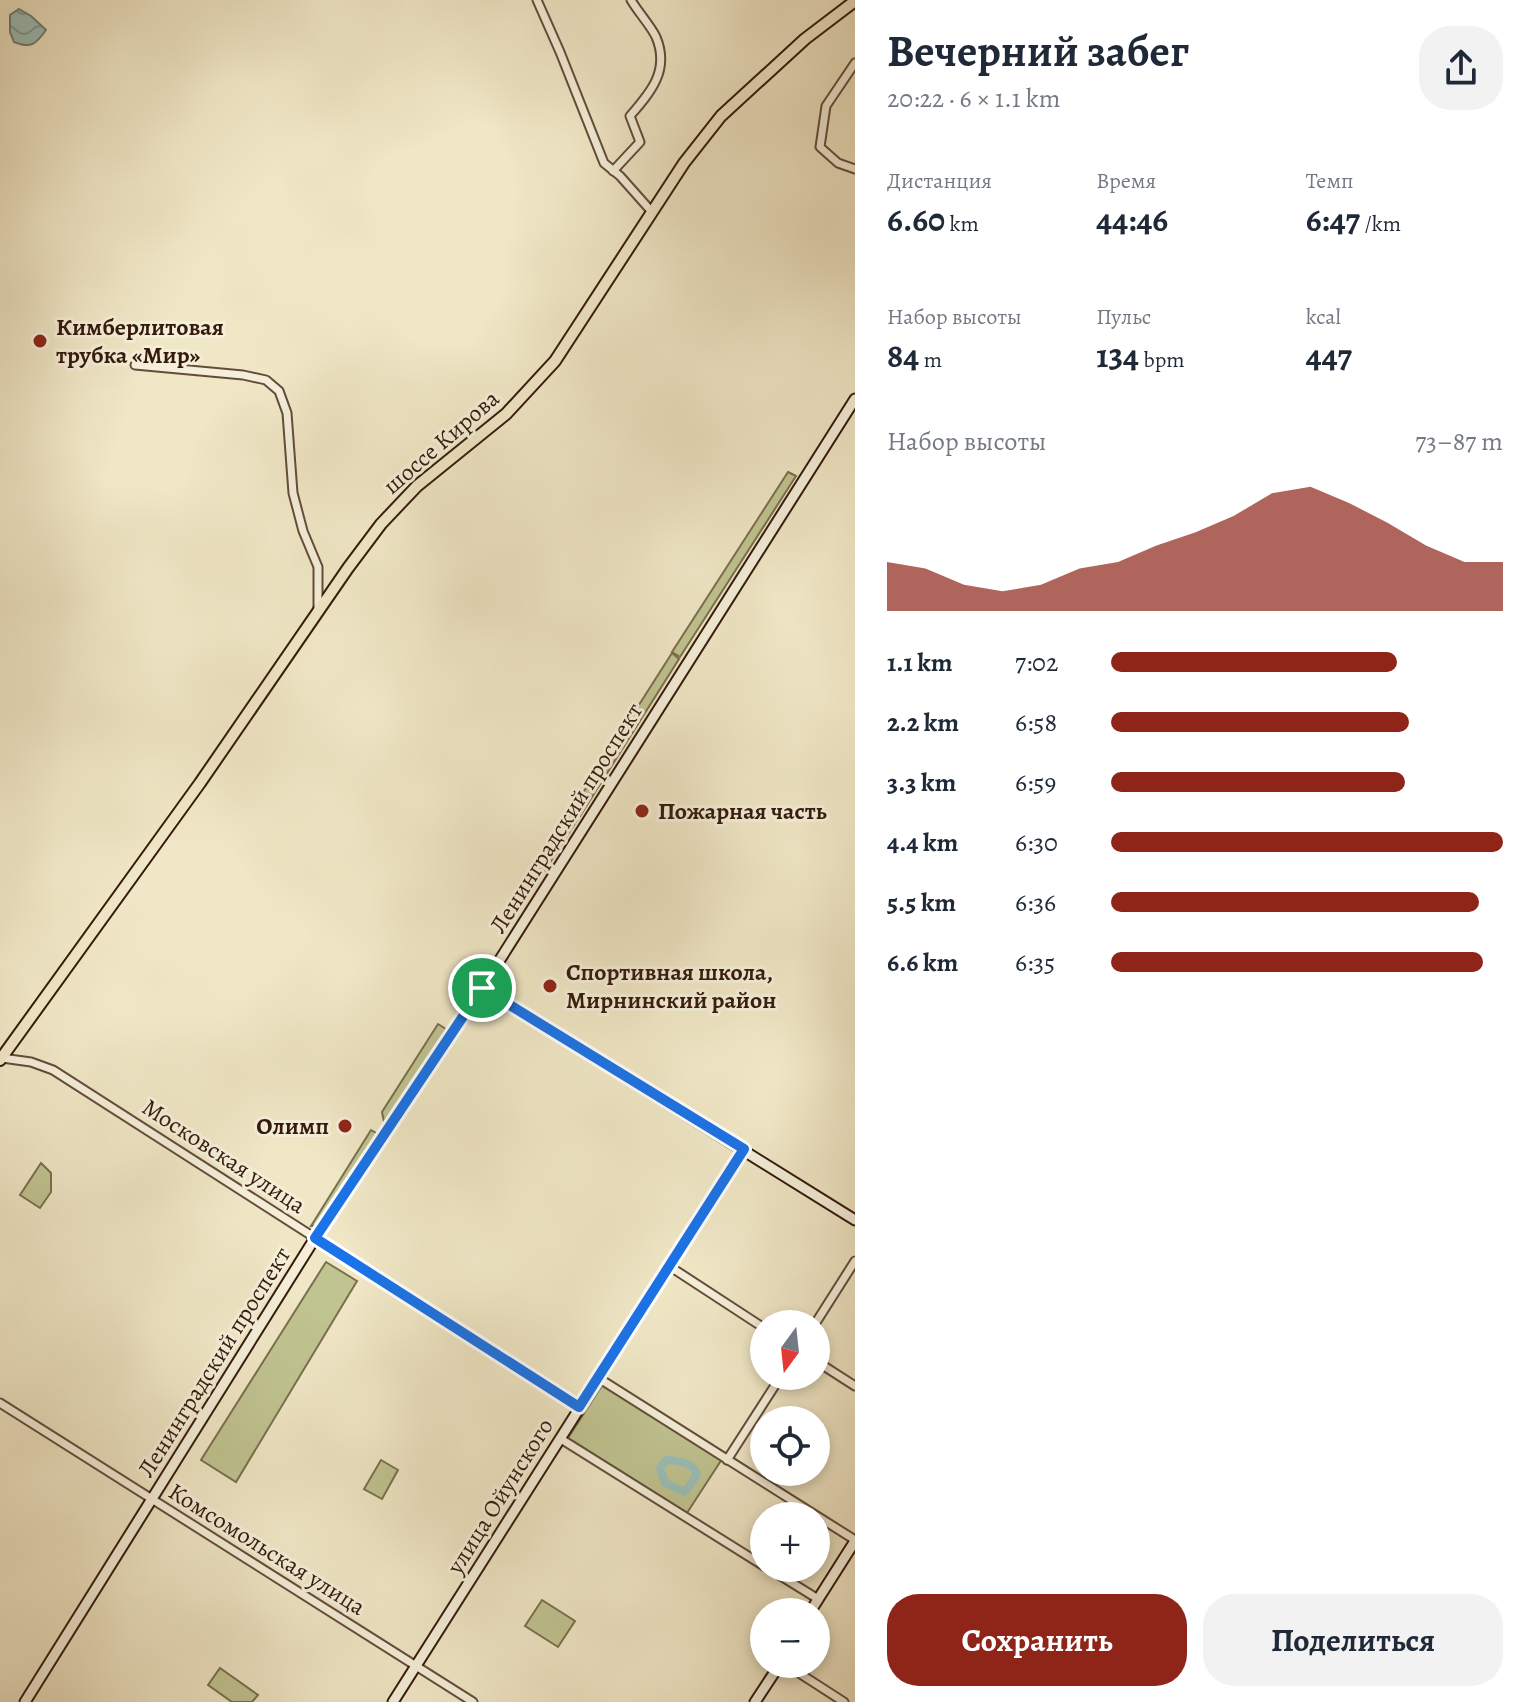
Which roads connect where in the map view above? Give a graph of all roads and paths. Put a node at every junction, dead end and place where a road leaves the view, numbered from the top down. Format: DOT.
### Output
graph roads {
  1 [pos="537,0"];
  2 [pos="631,0"];
  3 [pos="855,1"];
  4 [pos="855,63"];
  5 [pos="855,169"];
  6 [pos="613,171"];
  7 [pos="652,212"];
  8 [pos="135,365"];
  9 [pos="855,399"];
  10 [pos="318,611"];
  11 [pos="482,988"];
  12 [pos="1,1059"];
  13 [pos="744,1149"];
  14 [pos="855,1220"];
  15 [pos="315,1238"];
  16 [pos="855,1261"];
  17 [pos="669,1266"];
  18 [pos="824,1310"];
  19 [pos="750,1319"];
  20 [pos="830,1370"];
  21 [pos="600,1379"];
  22 [pos="855,1386"];
  23 [pos="772,1390"];
  24 [pos="0,1403"];
  25 [pos="579,1407"];
  26 [pos="561,1439"];
  27 [pos="727,1460"];
  28 [pos="151,1499"];
  29 [pos="855,1540"];
  30 [pos="750,1557"];
  31 [pos="790,1582"];
  32 [pos="816,1598"];
  33 [pos="819,1598"];
  34 [pos="416,1665"];
  35 [pos="773,1678"];
  36 [pos="805,1678"];
  37 [pos="25,1702"];
  38 [pos="393,1702"];
  39 [pos="473,1702"];
  40 [pos="755,1702"];
  41 [pos="844,1702"];
  1 -- 6 [label="street"];
  2 -- 6 [label="street"];
  3 -- 7 [label="main road, шоссе Кирова"];
  4 -- 5 [label="street"];
  6 -- 7 [label="street"];
  7 -- 10 [label="main road, шоссе Кирова"];
  8 -- 10 [label="street"];
  9 -- 11 [label="main road, Ленинградский проспект"];
  10 -- 12 [label="main road, шоссе Кирова"];
  11 -- 13 [label="main road"];
  11 -- 15 [label="main road, Ленинградский проспект"];
  12 -- 15 [label="street, Московская улица"];
  13 -- 14 [label="main road"];
  13 -- 17 [label="main road, улица Ойунского"];
  15 -- 25 [label="street, Московская улица"];
  15 -- 28 [label="main road, Ленинградский проспект"];
  16 -- 18 [label="street"];
  17 -- 19 [label="street"];
  17 -- 21 [label="main road, улица Ойунского"];
  20 -- 22 [label="street"];
  21 -- 25 [label="main road, улица Ойунского"];
  21 -- 27 [label="street"];
  23 -- 27 [label="street"];
  24 -- 28 [label="street, Комсомольская улица"];
  25 -- 26 [label="main road, улица Ойунского"];
  26 -- 30 [label="street"];
  26 -- 34 [label="main road, улица Ойунского"];
  27 -- 29 [label="street"];
  28 -- 34 [label="street, Комсомольская улица"];
  28 -- 37 [label="main road, Ленинградский проспект"];
  29 -- 33 [label="main road"];
  31 -- 32 [label="street"];
  34 -- 38 [label="main road, улица Ойунского"];
  34 -- 39 [label="street, Комсомольская улица"];
  35 -- 40 [label="main road"];
  36 -- 41 [label="street"];
}
